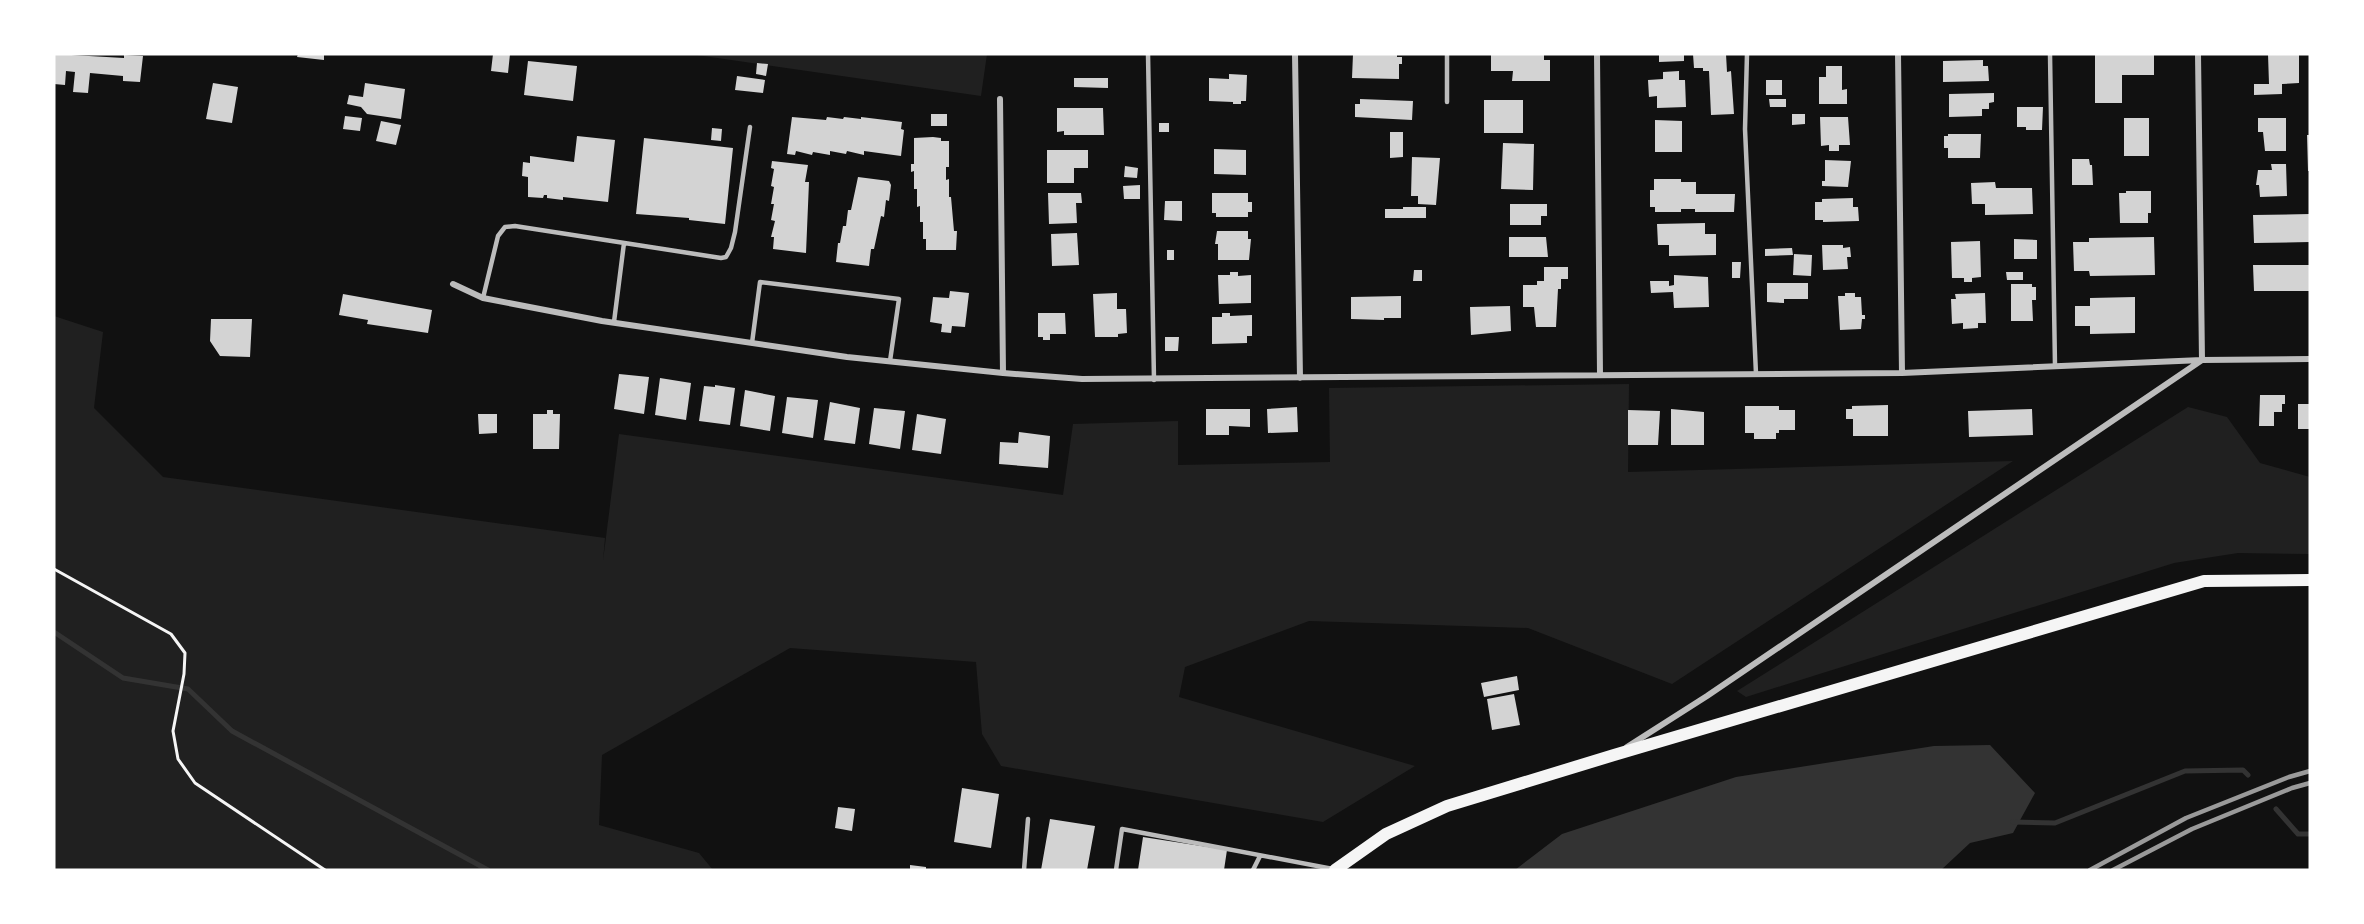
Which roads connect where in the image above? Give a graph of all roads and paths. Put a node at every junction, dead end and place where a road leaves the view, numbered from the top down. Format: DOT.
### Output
graph roads {
  1 [pos="1148,54"];
  2 [pos="1295,54"];
  3 [pos="1447,54"];
  4 [pos="1597,54"];
  5 [pos="1747,54"];
  6 [pos="1898,54"];
  7 [pos="2050,54"];
  8 [pos="2198,54"];
  9 [pos="1000,99"];
  10 [pos="1447,102"];
  11 [pos="750,127"];
  12 [pos="624,243"];
  13 [pos="453,284"];
  14 [pos="483,298"];
  15 [pos="614,322"];
  16 [pos="752,343"];
  17 [pos="2310,359"];
  18 [pos="2202,360"];
  19 [pos="890,361"];
  20 [pos="2055,366"];
  21 [pos="1902,373"];
  22 [pos="1003,374"];
  23 [pos="1600,374"];
  24 [pos="1756,374"];
  25 [pos="1300,378"];
  26 [pos="1154,380"];
  27 [pos="54,569"];
  28 [pos="2310,580"];
  29 [pos="1614,755"];
  30 [pos="1028,819"];
  31 [pos="1260,856"];
  32 [pos="325,870"];
  33 [pos="1024,870"];
  34 [pos="1116,870"];
  35 [pos="1253,870"];
  36 [pos="1335,870"];
  1 -- 26 [label="lane"];
  2 -- 25 [label="street"];
  3 -- 10 [label="lane"];
  4 -- 23 [label="street"];
  5 -- 24 [label="lane"];
  6 -- 21 [label="street"];
  7 -- 20 [label="lane"];
  8 -- 18 [label="street"];
  9 -- 22 [label="street"];
  11 -- 12 [label="lane"];
  12 -- 14 [label="lane"];
  12 -- 15 [label="lane"];
  13 -- 14 [label="street"];
  14 -- 15 [label="street"];
  15 -- 16 [label="street"];
  16 -- 19 [label="street"];
  16 -- 19 [label="lane"];
  17 -- 18 [label="street"];
  18 -- 20 [label="street"];
  18 -- 29 [label="street"];
  19 -- 22 [label="street"];
  20 -- 21 [label="street"];
  21 -- 24 [label="street"];
  22 -- 26 [label="street"];
  23 -- 24 [label="street"];
  23 -- 25 [label="street"];
  25 -- 26 [label="street"];
  27 -- 32 [label="path"];
  28 -- 29 [label="main road"];
  29 -- 36 [label="main road"];
  30 -- 33 [label="lane"];
  31 -- 34 [label="lane"];
  31 -- 35 [label="lane"];
  31 -- 36 [label="lane"];
}
